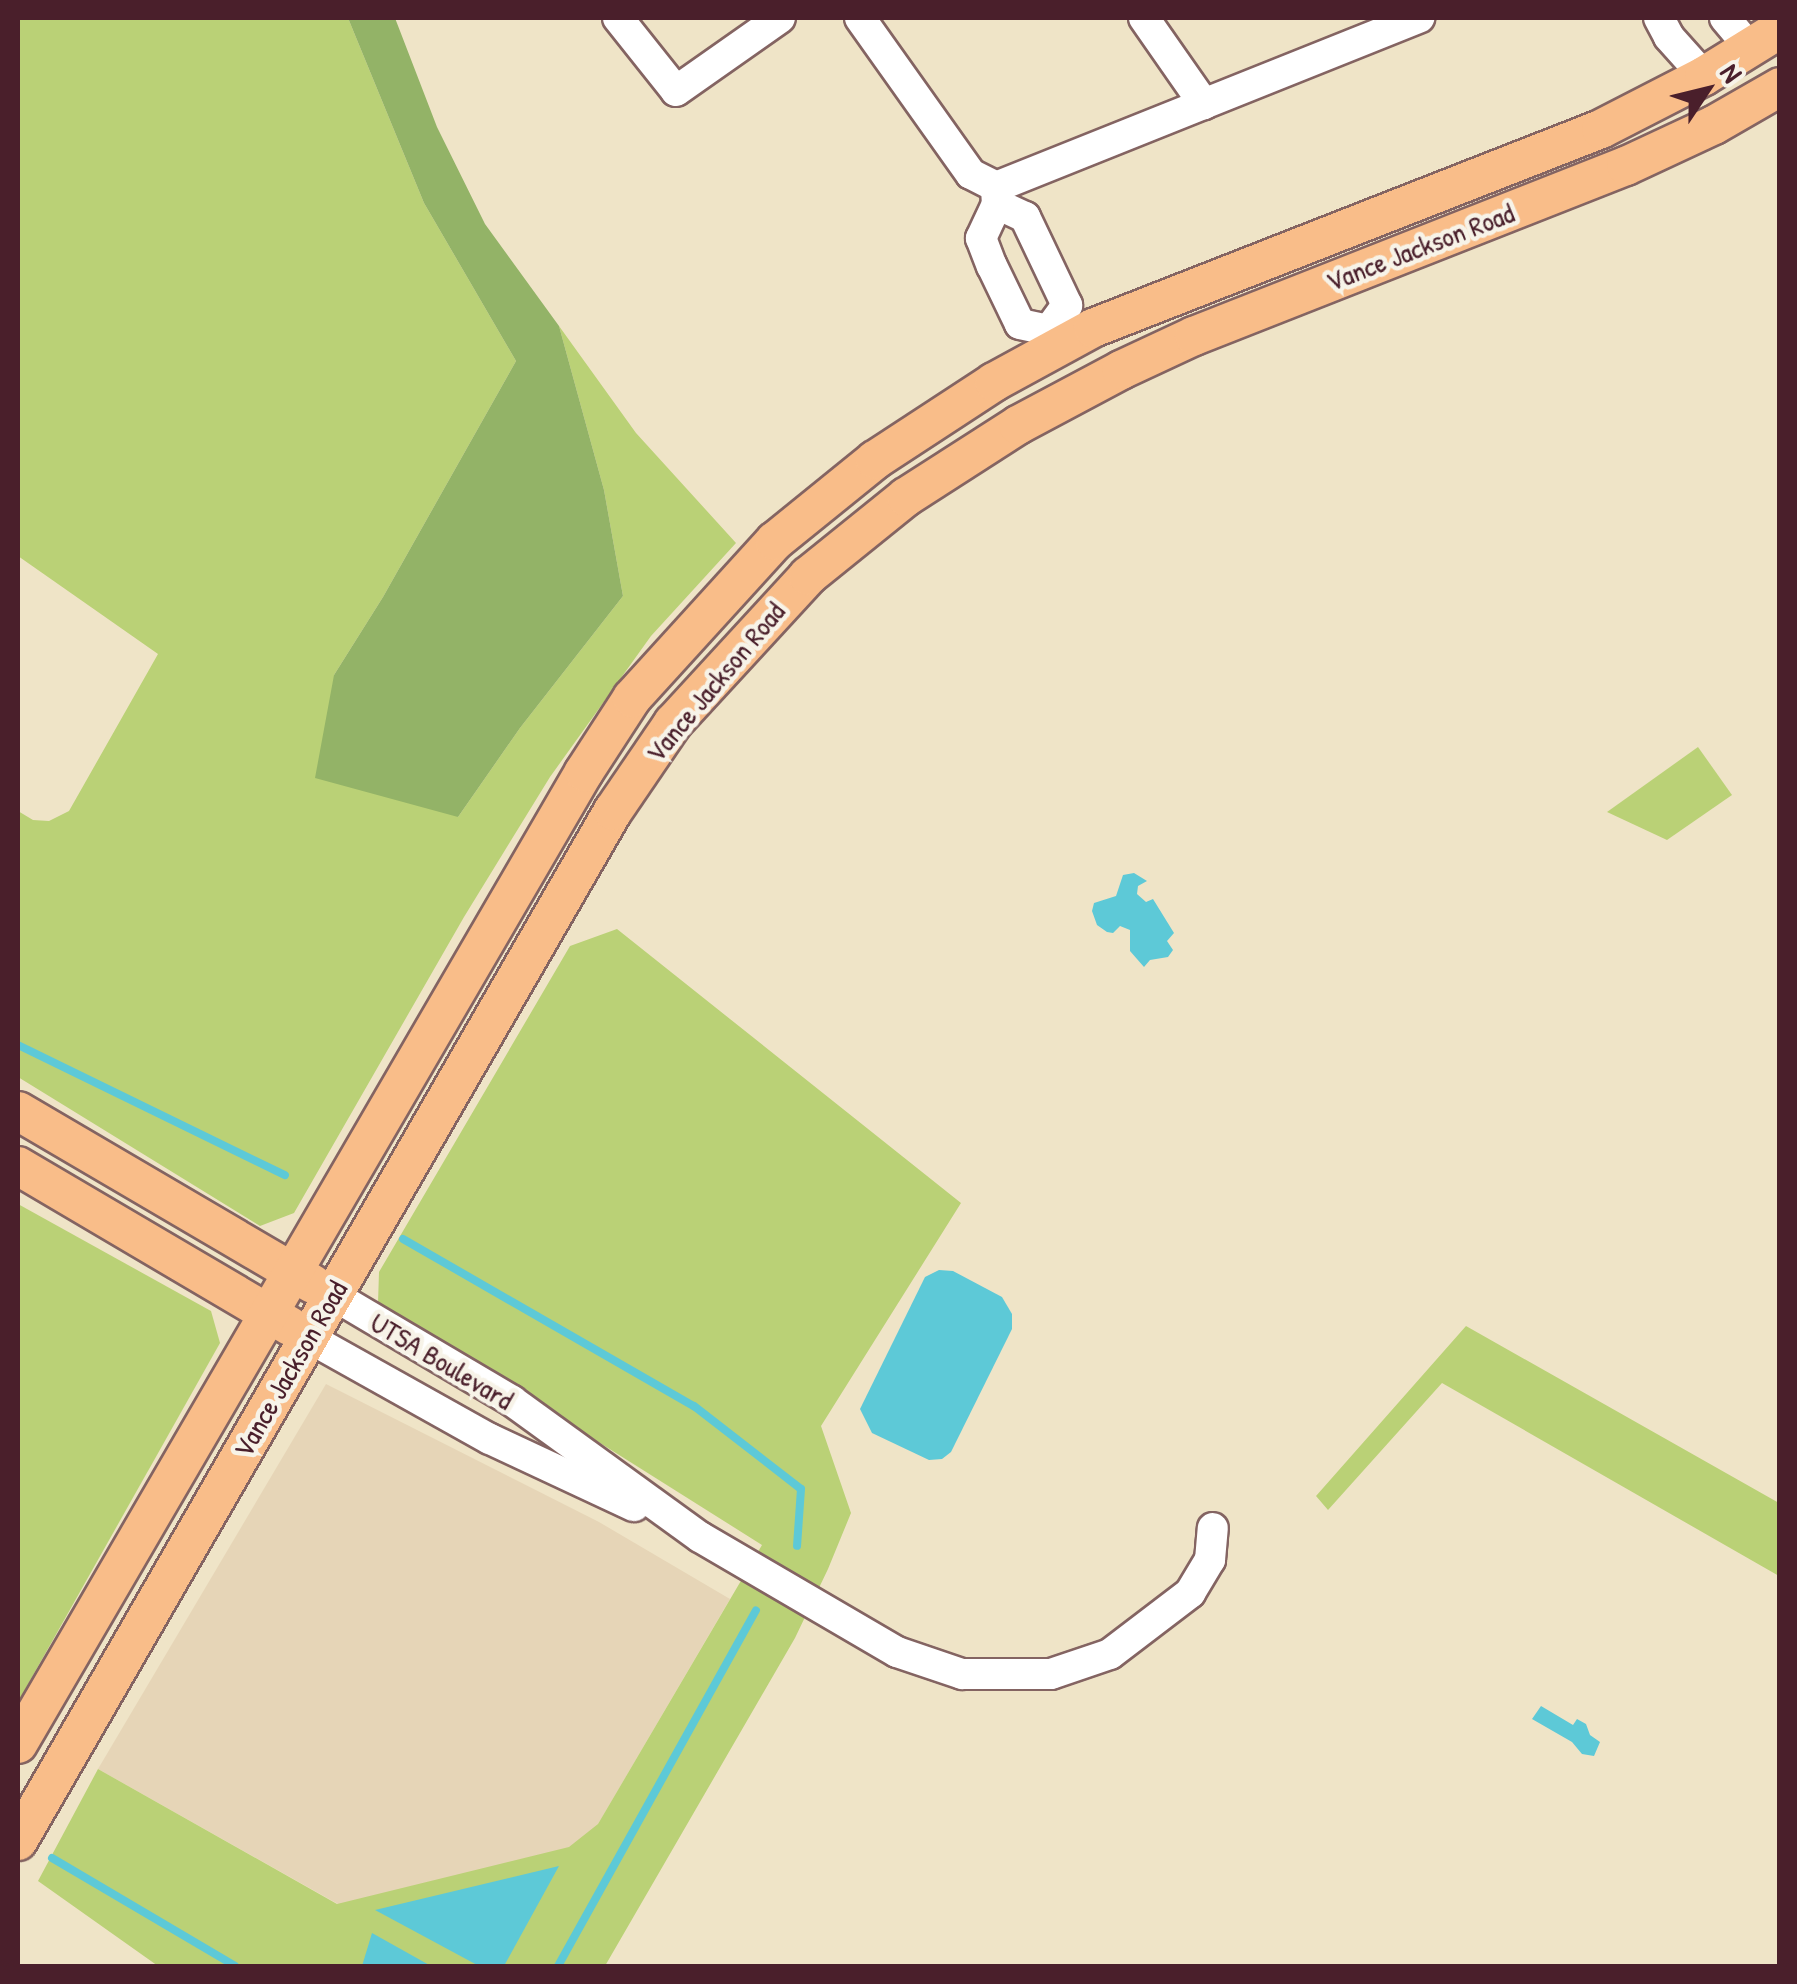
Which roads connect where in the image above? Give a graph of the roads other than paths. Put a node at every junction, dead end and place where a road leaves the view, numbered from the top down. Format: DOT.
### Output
graph roads {
  1 [pos="618,18"];
  2 [pos="780,18"];
  3 [pos="860,18"];
  4 [pos="1144,18"];
  5 [pos="1419,18"];
  6 [pos="1659,18"];
  7 [pos="1724,18"];
  8 [pos="1765,39"];
  9 [pos="1704,76"];
  10 [pos="1780,87"];
  11 [pos="1204,104"];
  12 [pos="996,195"];
  13 [pos="1036,241"];
  14 [pos="992,266"];
  15 [pos="1054,338"];
  16 [pos="18,1111"];
  17 [pos="18,1166"];
  18 [pos="293,1272"];
  19 [pos="332,1295"];
  20 [pos="269,1314"];
  21 [pos="309,1338"];
  22 [pos="1213,1528"];
  23 [pos="700,1537"];
  24 [pos="18,1744"];
  25 [pos="18,1841"];
  1 -- 2 [label="street"];
  3 -- 12 [label="street"];
  4 -- 11 [label="street"];
  5 -- 11 [label="street"];
  6 -- 9 [label="street"];
  7 -- 8 [label="street"];
  8 -- 9 [label="main road, Vance Jackson Road"];
  9 -- 15 [label="main road, Vance Jackson Road"];
  10 -- 19 [label="main road, Vance Jackson Road"];
  11 -- 12 [label="street"];
  12 -- 13 [label="street"];
  12 -- 14 [label="street"];
  13 -- 14 [label="street"];
  13 -- 15 [label="street"];
  14 -- 15 [label="street"];
  15 -- 18 [label="main road, Vance Jackson Road"];
  16 -- 18 [label="main road, UTSA Boulevard"];
  17 -- 20 [label="main road, UTSA Boulevard"];
  18 -- 19 [label="main road, UTSA Boulevard"];
  18 -- 20 [label="main road, Vance Jackson Road"];
  19 -- 21 [label="main road, Vance Jackson Road"];
  19 -- 23 [label="street, UTSA Boulevard"];
  20 -- 21 [label="main road, UTSA Boulevard"];
  20 -- 24 [label="main road, Vance Jackson Road"];
  21 -- 23 [label="street, UTSA Boulevard"];
  21 -- 25 [label="main road, Vance Jackson Road"];
  22 -- 23 [label="street, UTSA Boulevard"];
}
